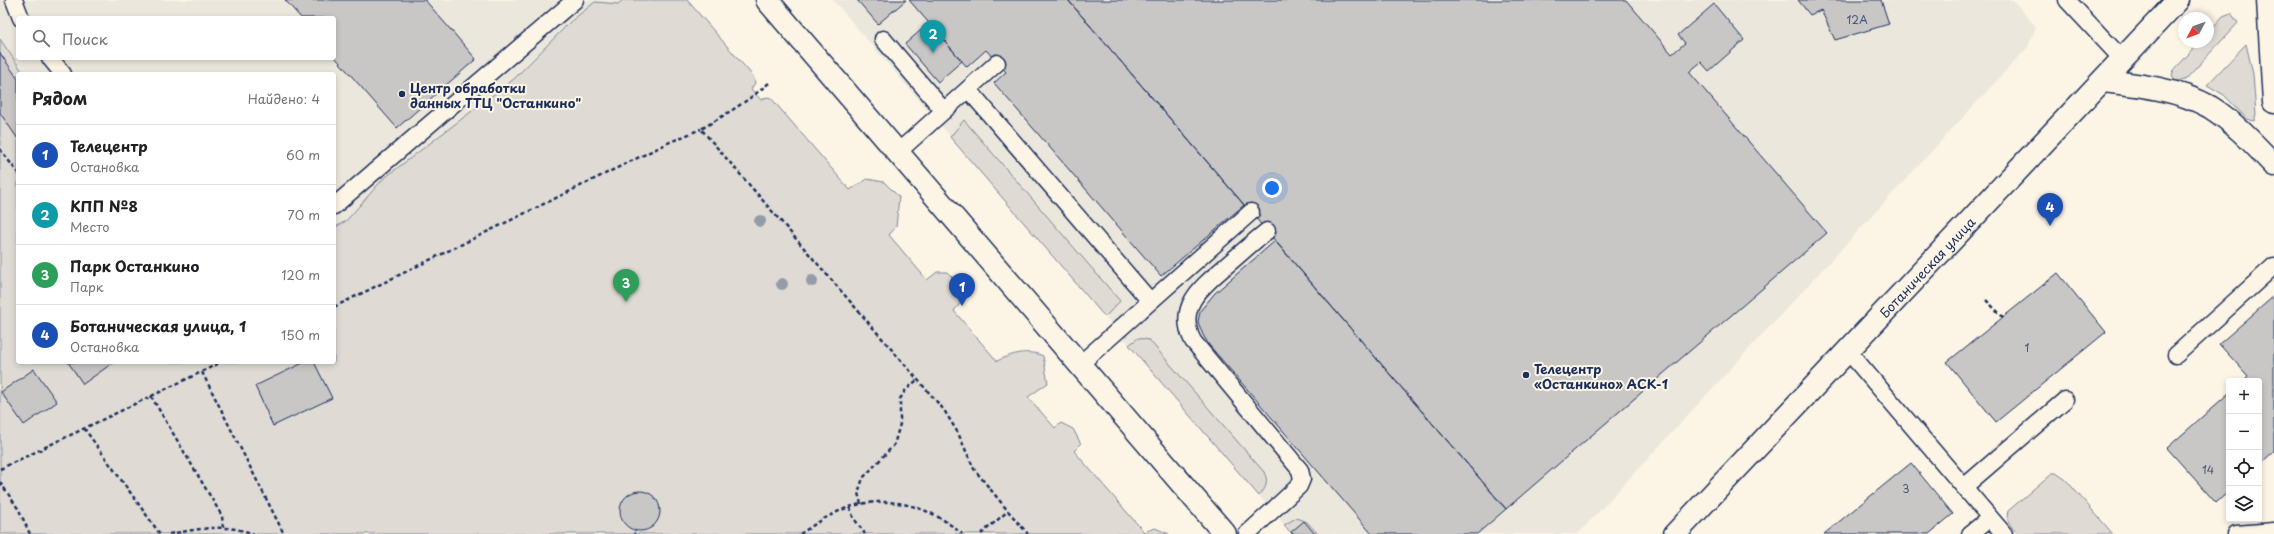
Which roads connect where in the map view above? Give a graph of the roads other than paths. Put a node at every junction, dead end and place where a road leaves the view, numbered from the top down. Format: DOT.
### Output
graph roads {
  1 [pos="14,0"];
  2 [pos="575,0"];
  3 [pos="767,0"];
  4 [pos="2067,0"];
  5 [pos="2178,0"];
  6 [pos="2268,0"];
  7 [pos="20,16"];
  8 [pos="883,39"];
  9 [pos="52,60"];
  10 [pos="2123,60"];
  11 [pos="997,63"];
  12 [pos="61,72"];
  13 [pos="2103,81"];
  14 [pos="968,89"];
  15 [pos="2274,102"];
  16 [pos="944,111"];
  17 [pos="898,152"];
  18 [pos="2274,165"];
  19 [pos="336,204"];
  20 [pos="1251,212"];
  21 [pos="1267,231"];
  22 [pos="2274,266"];
  23 [pos="1150,301"];
  24 [pos="1848,351"];
  25 [pos="2176,355"];
  26 [pos="1079,365"];
  27 [pos="2065,400"];
  28 [pos="1964,487"];
  29 [pos="1990,518"];
  30 [pos="2274,531"];
  31 [pos="1225,534"];
  32 [pos="1247,534"];
  33 [pos="1675,534"];
  34 [pos="1970,534"];
  35 [pos="2004,534"];
  36 [pos="2236,534"];
  1 -- 7 [label="lane"];
  2 -- 19 [label="lane"];
  3 -- 17 [label="street"];
  4 -- 10 [label="lane"];
  5 -- 10 [label="street, Ботаническая улица"];
  6 -- 15 [label="street"];
  8 -- 16 [label="lane"];
  9 -- 12 [label="lane"];
  10 -- 13 [label="street, Ботаническая улица"];
  11 -- 14 [label="lane"];
  13 -- 18 [label="street"];
  13 -- 24 [label="street, Ботаническая улица"];
  14 -- 16 [label="lane"];
  14 -- 23 [label="lane"];
  16 -- 17 [label="lane"];
  17 -- 26 [label="street"];
  20 -- 23 [label="lane"];
  21 -- 32 [label="lane"];
  22 -- 25 [label="lane"];
  23 -- 26 [label="lane"];
  24 -- 28 [label="lane"];
  24 -- 33 [label="street, Ботаническая улица"];
  26 -- 31 [label="street"];
  27 -- 28 [label="lane"];
  28 -- 29 [label="lane"];
  29 -- 34 [label="lane"];
  29 -- 35 [label="lane"];
  30 -- 36 [label="lane"];
}
